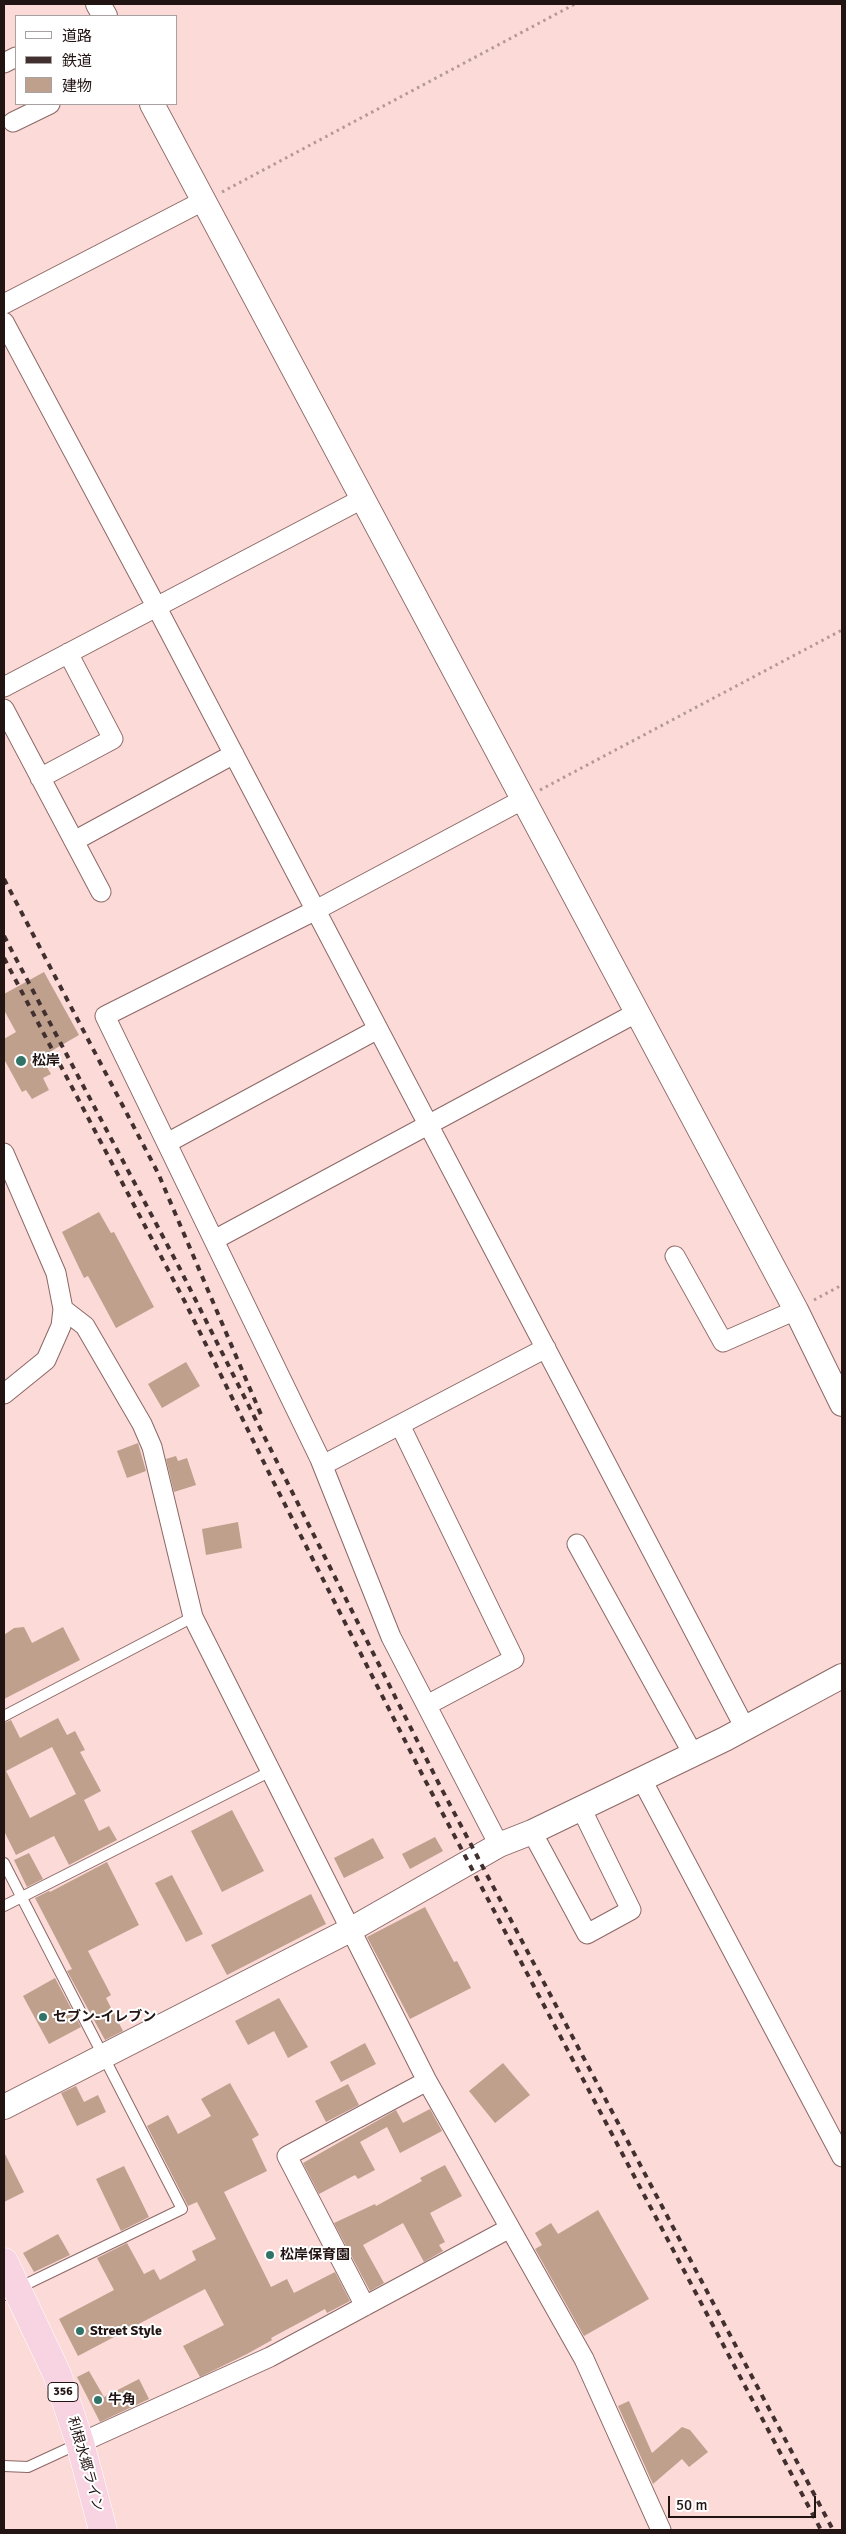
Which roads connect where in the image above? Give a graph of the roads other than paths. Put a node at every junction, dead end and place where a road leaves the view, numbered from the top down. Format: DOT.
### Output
graph roads {
  1 [pos="48,105"];
  2 [pos="153,105"];
  3 [pos="12,122"];
  4 [pos="203,201"];
  5 [pos="4,304"];
  6 [pos="4,322"];
  7 [pos="362,499"];
  8 [pos="156,606"];
  9 [pos="68,653"];
  10 [pos="4,687"];
  11 [pos="4,709"];
  12 [pos="234,754"];
  13 [pos="40,778"];
  14 [pos="522,800"];
  15 [pos="74,841"];
  16 [pos="101,892"];
  17 [pos="316,910"];
  18 [pos="636,1013"];
  19 [pos="378,1029"];
  20 [pos="428,1124"];
  21 [pos="167,1143"];
  22 [pos="4,1153"];
  23 [pos="214,1240"];
  24 [pos="675,1256"];
  25 [pos="63,1309"];
  26 [pos="796,1310"];
  27 [pos="546,1348"];
  28 [pos="4,1394"];
  29 [pos="842,1404"];
  30 [pos="400,1425"];
  31 [pos="323,1465"];
  32 [pos="577,1544"];
  33 [pos="193,1617"];
  34 [pos="842,1676"];
  35 [pos="428,1705"];
  36 [pos="4,1716"];
  37 [pos="745,1728"];
  38 [pos="693,1754"];
  39 [pos="271,1771"];
  40 [pos="641,1778"];
  41 [pos="581,1808"];
  42 [pos="532,1832"];
  43 [pos="500,1845"];
  44 [pos="4,1863"];
  45 [pos="21,1897"];
  46 [pos="4,1906"];
  47 [pos="350,1930"];
  48 [pos="104,2057"];
  49 [pos="427,2081"];
  50 [pos="4,2107"];
  51 [pos="842,2157"];
  52 [pos="510,2228"];
  53 [pos="4,2262"];
  54 [pos="10,2292"];
  55 [pos="365,2306"];
  56 [pos="80,2443"];
  57 [pos="4,2466"];
  58 [pos="103,2530"];
  59 [pos="662,2530"];
  1 -- 3 [label="street"];
  2 -- 4 [label="street"];
  4 -- 5 [label="street"];
  4 -- 7 [label="street"];
  6 -- 8 [label="street"];
  7 -- 8 [label="street"];
  7 -- 14 [label="street"];
  8 -- 9 [label="street"];
  8 -- 12 [label="street"];
  9 -- 10 [label="street"];
  9 -- 13 [label="street"];
  11 -- 13 [label="street"];
  12 -- 15 [label="street"];
  12 -- 17 [label="street"];
  13 -- 15 [label="street"];
  14 -- 17 [label="street"];
  14 -- 18 [label="street"];
  15 -- 16 [label="street"];
  17 -- 19 [label="street"];
  17 -- 21 [label="street"];
  18 -- 20 [label="street"];
  18 -- 26 [label="street"];
  19 -- 20 [label="street"];
  19 -- 21 [label="street"];
  20 -- 23 [label="street"];
  20 -- 27 [label="street"];
  21 -- 23 [label="street"];
  22 -- 25 [label="street"];
  23 -- 31 [label="street"];
  24 -- 26 [label="street"];
  25 -- 28 [label="street"];
  25 -- 33 [label="street"];
  26 -- 29 [label="street"];
  27 -- 30 [label="street"];
  27 -- 37 [label="street"];
  30 -- 31 [label="street"];
  30 -- 35 [label="street"];
  31 -- 35 [label="street"];
  32 -- 38 [label="street"];
  33 -- 36 [label="lane"];
  33 -- 39 [label="street"];
  34 -- 37 [label="street"];
  35 -- 43 [label="street"];
  37 -- 38 [label="street"];
  38 -- 40 [label="street"];
  39 -- 45 [label="lane"];
  39 -- 47 [label="street"];
  40 -- 41 [label="street"];
  40 -- 51 [label="street"];
  41 -- 42 [label="street"];
  41 -- 42 [label="street"];
  42 -- 43 [label="street"];
  43 -- 47 [label="street"];
  44 -- 45 [label="lane"];
  45 -- 46 [label="lane"];
  45 -- 48 [label="lane"];
  47 -- 48 [label="street"];
  47 -- 49 [label="street"];
  48 -- 50 [label="street"];
  48 -- 54 [label="lane"];
  49 -- 52 [label="street"];
  49 -- 55 [label="street"];
  52 -- 55 [label="street"];
  52 -- 59 [label="street"];
  53 -- 54 [label="highway, 利根水郷ライン / 356"];
  54 -- 56 [label="highway, 利根水郷ライン / 356"];
  55 -- 56 [label="street"];
  56 -- 57 [label="lane"];
  56 -- 58 [label="highway, 利根水郷ライン / 356"];
}
